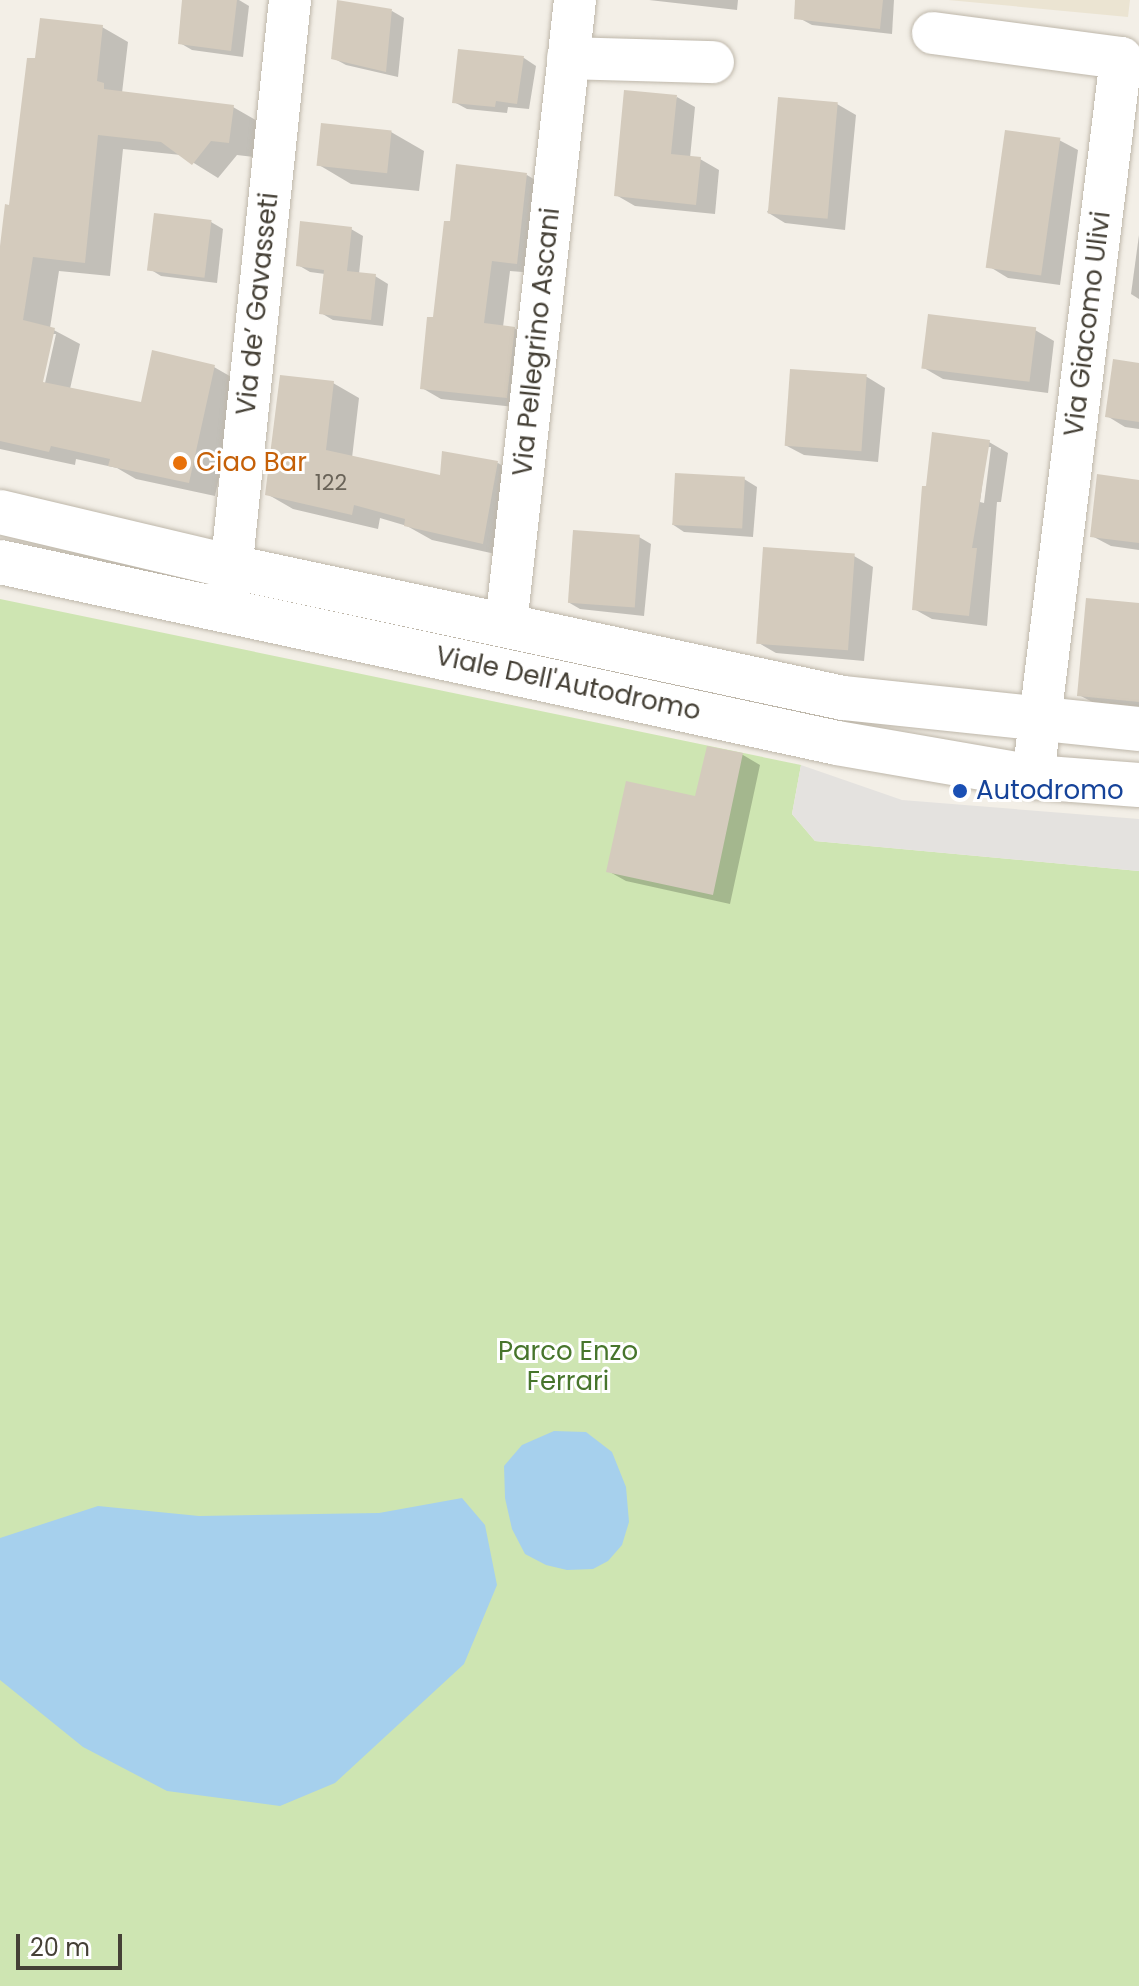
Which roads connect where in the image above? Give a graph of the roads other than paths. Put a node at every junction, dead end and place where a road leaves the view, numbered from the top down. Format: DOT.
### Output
graph roads {
  1 [pos="290,0"];
  2 [pos="575,0"];
  3 [pos="933,33"];
  4 [pos="1130,50"];
  5 [pos="568,58"];
  6 [pos="713,62"];
  7 [pos="0,512"];
  8 [pos="0,562"];
  9 [pos="229,588"];
  10 [pos="506,625"];
  11 [pos="843,698"];
  12 [pos="1040,719"];
  13 [pos="1139,729"];
  14 [pos="837,743"];
  15 [pos="1033,777"];
  16 [pos="1139,785"];
  1 -- 9 [label="street, Via de’ Gavasseti"];
  2 -- 5 [label="street, Via Pellegrino Ascani"];
  3 -- 4 [label="street, Via Giacomo Ulivi"];
  4 -- 12 [label="street, Via Giacomo Ulivi"];
  5 -- 6 [label="street"];
  5 -- 10 [label="street, Via Pellegrino Ascani"];
  7 -- 9 [label="street, Viale Dell'Autodromo"];
  8 -- 9 [label="street, Viale Dell'Autodromo"];
  9 -- 10 [label="street, Viale Dell'Autodromo"];
  9 -- 14 [label="street, Viale Dell'Autodromo"];
  10 -- 11 [label="street, Viale Dell'Autodromo"];
  11 -- 12 [label="street, Viale Dell'Autodromo"];
  11 -- 14 [label="street"];
  12 -- 13 [label="street, Viale Dell'Autodromo"];
  12 -- 15 [label="street, Via Giacomo Ulivi"];
  14 -- 15 [label="street, Viale Dell'Autodromo"];
  15 -- 16 [label="street, Viale Dell'Autodromo"];
}
